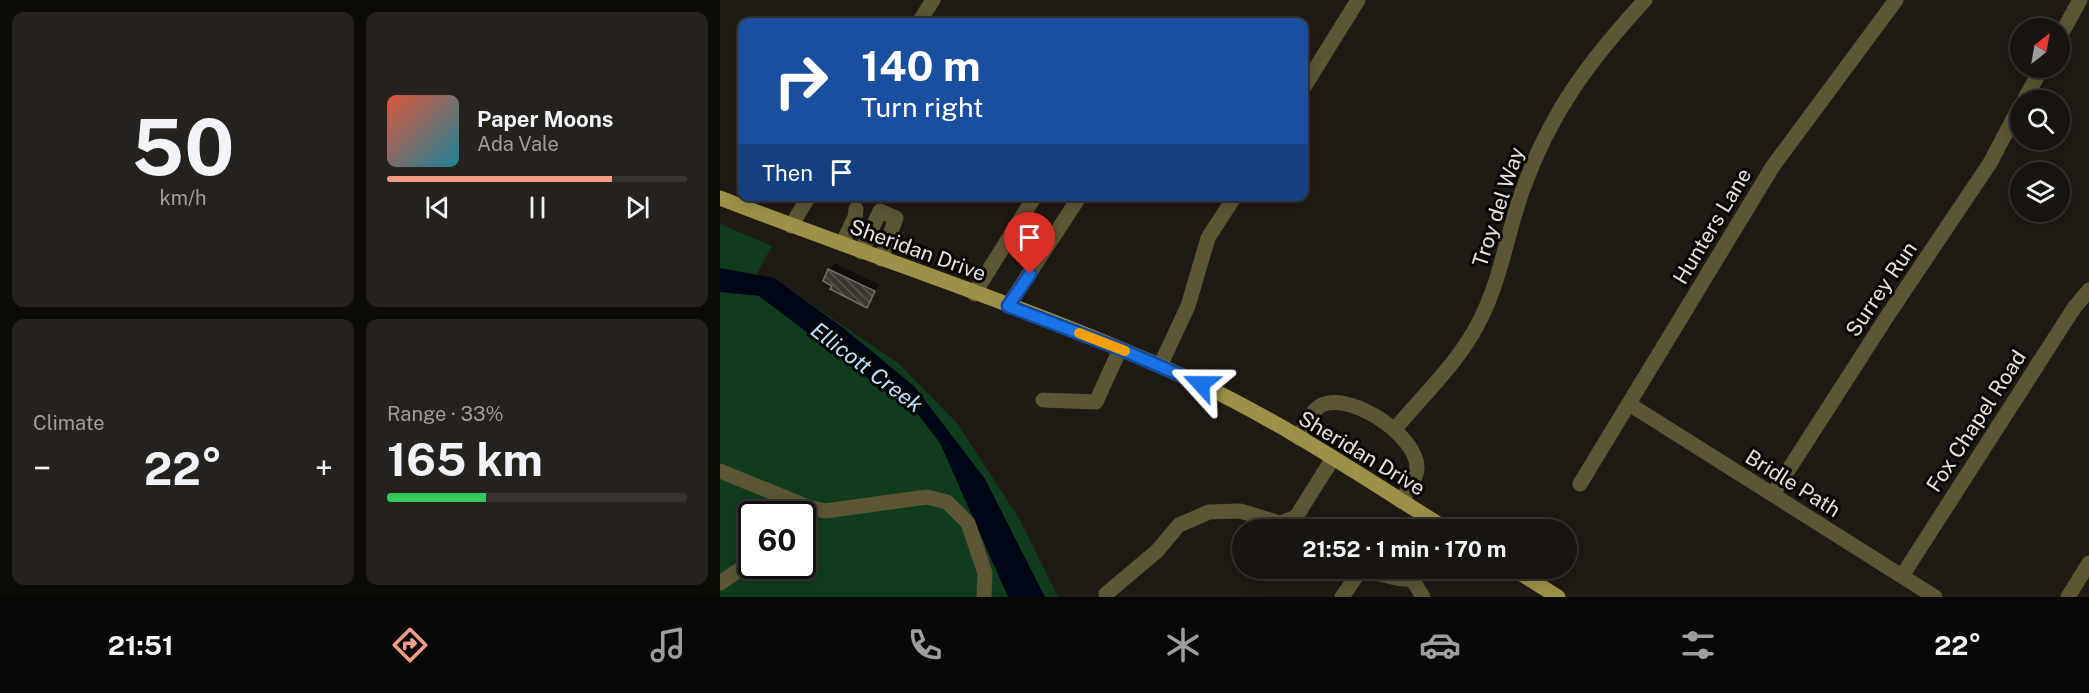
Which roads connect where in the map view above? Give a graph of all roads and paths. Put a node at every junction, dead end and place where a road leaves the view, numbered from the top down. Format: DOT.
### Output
graph roads {
  1 [pos="933,0"];
  2 [pos="1358,0"];
  3 [pos="1645,0"];
  4 [pos="1896,0"];
  5 [pos="2080,0"];
  6 [pos="922,18"];
  7 [pos="2070,18"];
  8 [pos="1308,81"];
  9 [pos="2010,125"];
  10 [pos="720,198"];
  11 [pos="806,201"];
  12 [pos="1032,201"];
  13 [pos="1077,201"];
  14 [pos="1232,201"];
  15 [pos="856,209"];
  16 [pos="791,226"];
  17 [pos="842,244"];
  18 [pos="861,252"];
  19 [pos="881,259"];
  20 [pos="2089,290"];
  21 [pos="974,294"];
  22 [pos="1008,306"];
  23 [pos="1120,349"];
  24 [pos="1160,366"];
  25 [pos="1043,400"];
  26 [pos="1629,404"];
  27 [pos="1395,429"];
  28 [pos="1299,438"];
  29 [pos="1333,458"];
  30 [pos="720,471"];
  31 [pos="1580,484"];
  32 [pos="1773,494"];
  33 [pos="778,501"];
  34 [pos="1401,501"];
  35 [pos="816,510"];
  36 [pos="1430,519"];
  37 [pos="2089,563"];
  38 [pos="738,571"];
  39 [pos="1902,576"];
  40 [pos="1355,579"];
  41 [pos="1418,579"];
  42 [pos="1529,579"];
  43 [pos="720,583"];
  44 [pos="1107,594"];
  45 [pos="984,597"];
  46 [pos="1342,597"];
  47 [pos="1423,597"];
  48 [pos="1558,597"];
  49 [pos="1935,597"];
  50 [pos="2068,597"];
  1 -- 6 [label="street"];
  2 -- 8 [label="street"];
  3 -- 27 [label="street, Troy del Way"];
  4 -- 26 [label="street, Hunters Lane"];
  5 -- 7 [label="street"];
  9 -- 32 [label="street, Surrey Run"];
  10 -- 16 [label="main road, Sheridan Drive"];
  11 -- 16 [label="street"];
  12 -- 21 [label="street"];
  13 -- 22 [label="street"];
  14 -- 24 [label="street"];
  15 -- 17 [label="street"];
  16 -- 17 [label="main road, Sheridan Drive"];
  17 -- 18 [label="main road, Sheridan Drive"];
  18 -- 19 [label="main road, Sheridan Drive"];
  18 -- 19 [label="street"];
  19 -- 21 [label="main road, Sheridan Drive"];
  20 -- 39 [label="street, Fox Chapel Road"];
  21 -- 22 [label="main road, Sheridan Drive"];
  22 -- 23 [label="main road, Sheridan Drive"];
  23 -- 24 [label="main road, Sheridan Drive"];
  23 -- 25 [label="street"];
  24 -- 28 [label="main road, Sheridan Drive"];
  26 -- 31 [label="street, Hunters Lane"];
  26 -- 32 [label="street, Bridle Path"];
  27 -- 28 [label="street"];
  27 -- 34 [label="street"];
  28 -- 29 [label="main road, Sheridan Drive"];
  29 -- 34 [label="main road, Sheridan Drive"];
  29 -- 44 [label="street"];
  30 -- 33 [label="street"];
  32 -- 39 [label="street, Bridle Path"];
  34 -- 36 [label="main road, Sheridan Drive"];
  35 -- 45 [label="street"];
  37 -- 50 [label="street"];
  38 -- 43 [label="street"];
  39 -- 49 [label="street, Bridle Path"];
  40 -- 46 [label="street"];
  41 -- 47 [label="street"];
  42 -- 48 [label="main road"];
}
